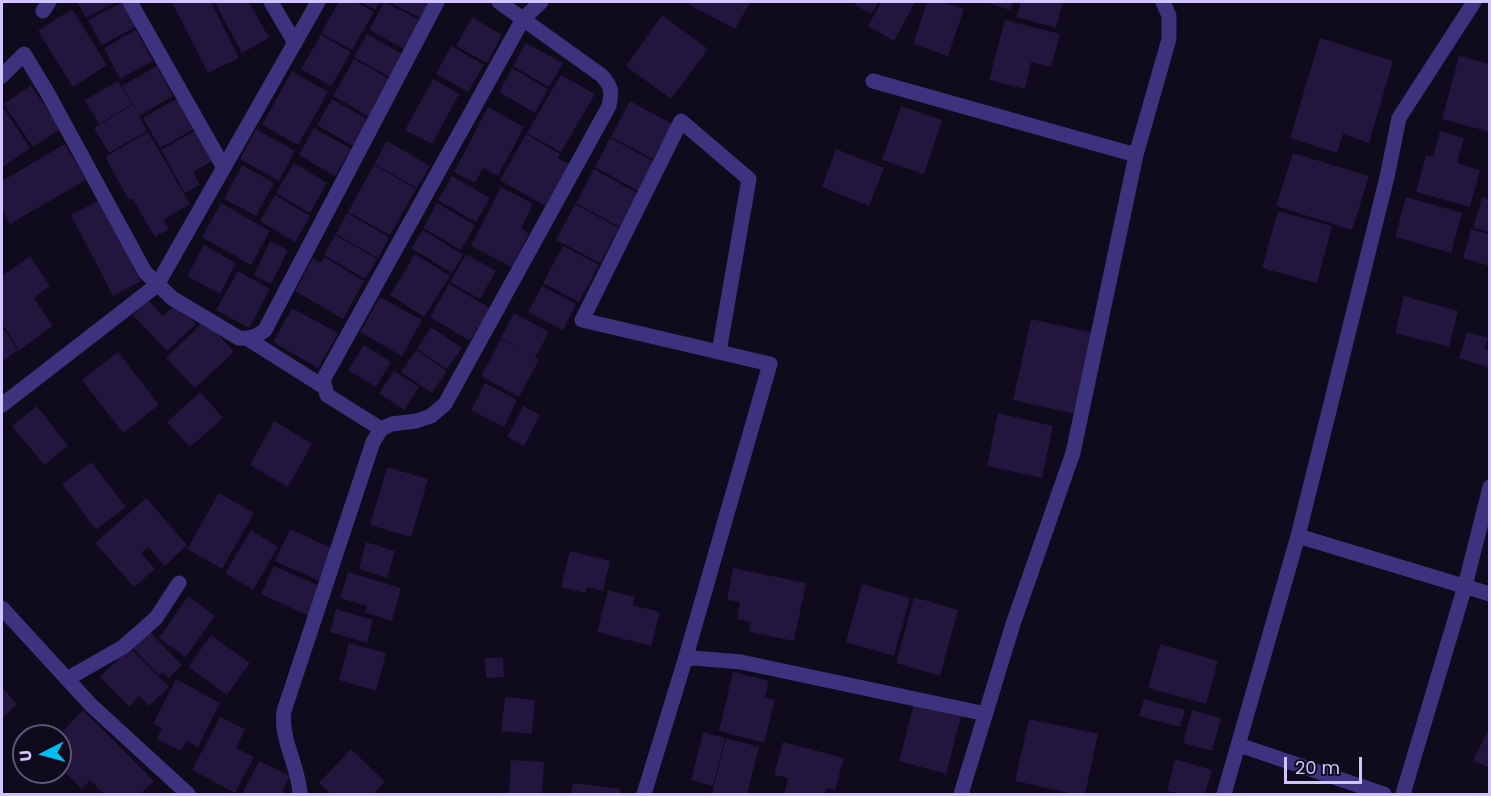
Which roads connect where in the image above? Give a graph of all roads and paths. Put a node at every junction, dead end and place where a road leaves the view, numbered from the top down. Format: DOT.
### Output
graph roads {
  1 [pos="130,2"];
  2 [pos="271,2"];
  3 [pos="318,2"];
  4 [pos="437,2"];
  5 [pos="499,2"];
  6 [pos="541,2"];
  7 [pos="1163,2"];
  8 [pos="1474,2"];
  9 [pos="523,19"];
  10 [pos="295,43"];
  11 [pos="2,76"];
  12 [pos="873,81"];
  13 [pos="1136,155"];
  14 [pos="223,166"];
  15 [pos="157,285"];
  16 [pos="248,339"];
  17 [pos="719,352"];
  18 [pos="324,387"];
  19 [pos="2,405"];
  20 [pos="381,429"];
  21 [pos="1490,487"];
  22 [pos="1298,536"];
  23 [pos="179,583"];
  24 [pos="1466,586"];
  25 [pos="1490,594"];
  26 [pos="2,608"];
  27 [pos="685,660"];
  28 [pos="68,679"];
  29 [pos="986,714"];
  30 [pos="1239,745"];
  31 [pos="188,795"];
  32 [pos="300,795"];
  33 [pos="644,795"];
  34 [pos="961,795"];
  35 [pos="1224,795"];
  36 [pos="1384,795"];
  37 [pos="1403,795"];
  1 -- 14 [label="street"];
  2 -- 10 [label="street"];
  3 -- 10 [label="street"];
  4 -- 16 [label="street"];
  5 -- 9 [label="street"];
  6 -- 9 [label="street"];
  7 -- 13 [label="street"];
  8 -- 22 [label="street"];
  9 -- 18 [label="street"];
  9 -- 20 [label="street"];
  10 -- 14 [label="street"];
  11 -- 15 [label="street"];
  12 -- 13 [label="street"];
  13 -- 29 [label="street"];
  14 -- 15 [label="street"];
  15 -- 16 [label="street"];
  15 -- 19 [label="street"];
  16 -- 18 [label="street"];
  17 -- 17 [label="street"];
  17 -- 27 [label="street"];
  18 -- 20 [label="street"];
  20 -- 32 [label="street"];
  21 -- 24 [label="street"];
  22 -- 24 [label="street"];
  22 -- 30 [label="street"];
  23 -- 28 [label="street"];
  24 -- 25 [label="street"];
  24 -- 37 [label="street"];
  26 -- 28 [label="street"];
  27 -- 29 [label="street"];
  27 -- 33 [label="street"];
  28 -- 31 [label="street"];
  29 -- 34 [label="street"];
  30 -- 35 [label="street"];
  30 -- 36 [label="street"];
}
